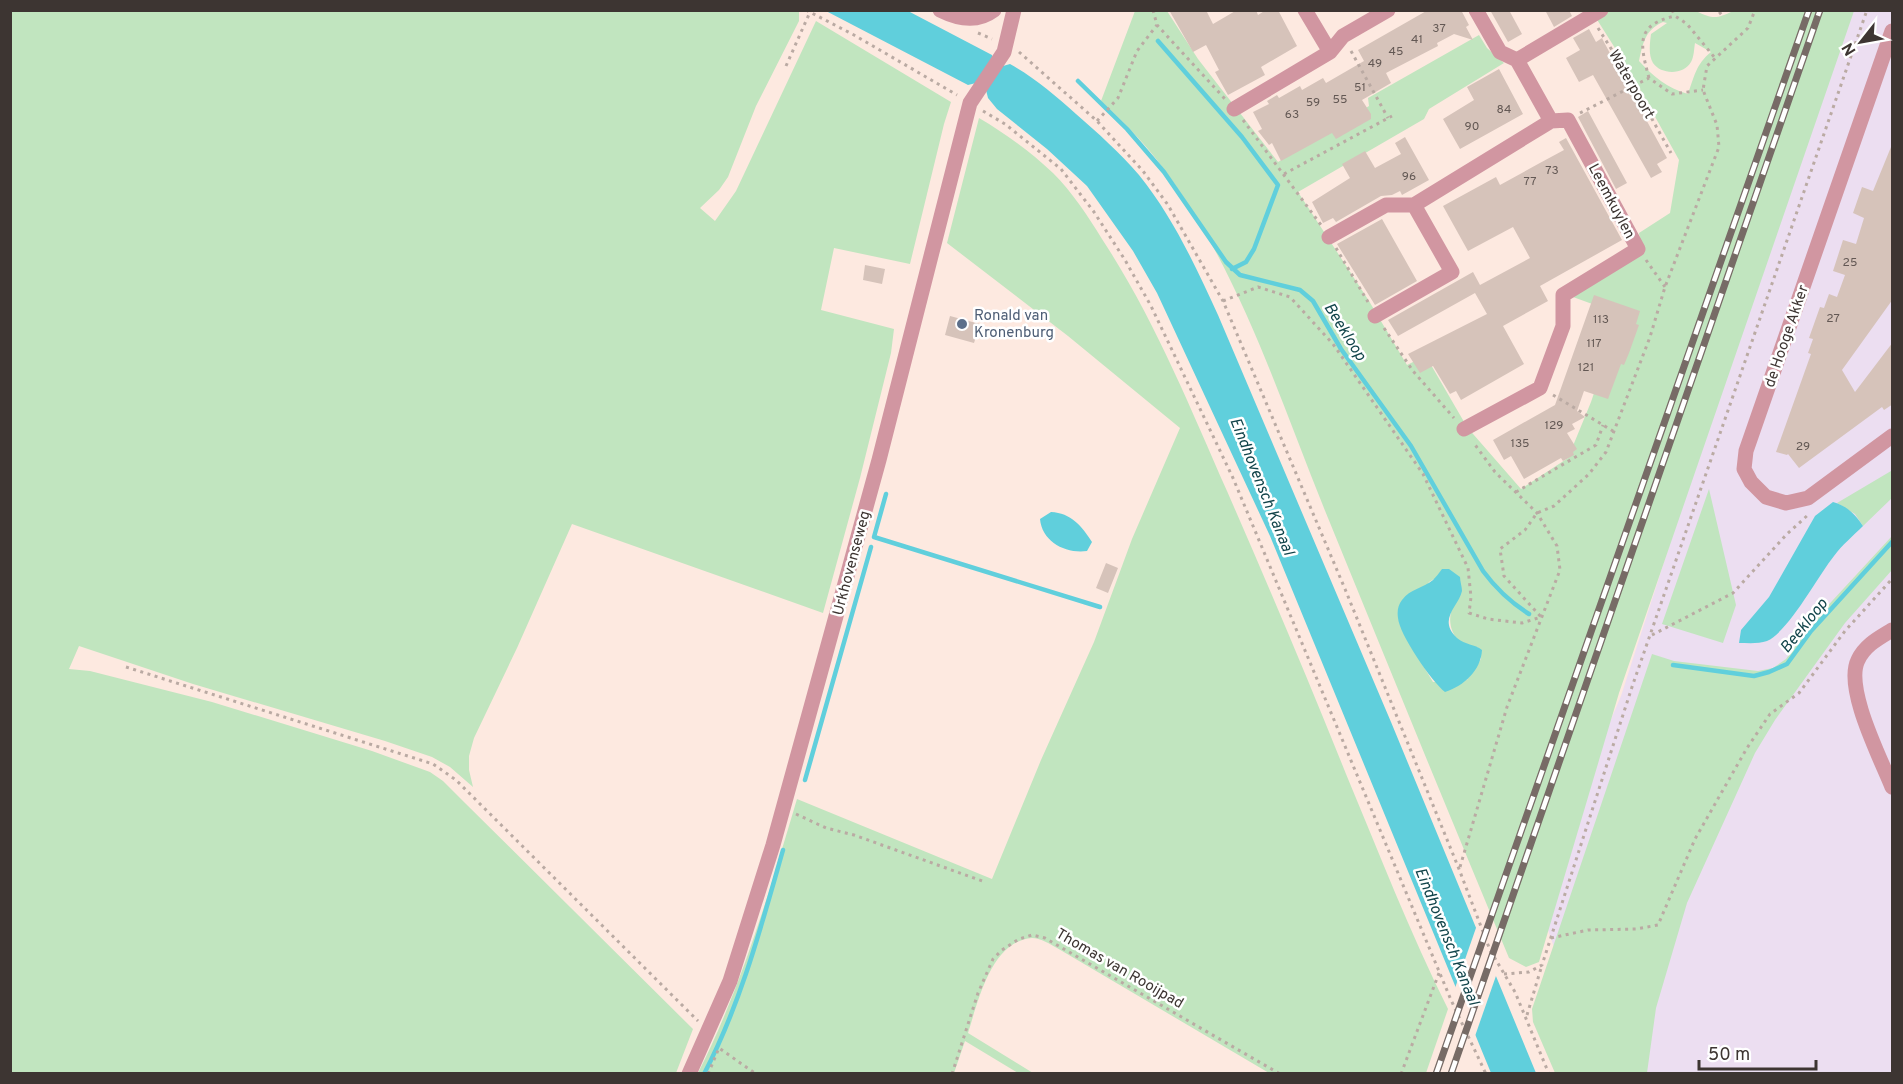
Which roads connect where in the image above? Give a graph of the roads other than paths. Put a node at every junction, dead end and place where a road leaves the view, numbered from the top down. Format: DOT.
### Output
graph roads {
  1 [pos="940,10"];
  2 [pos="994,10"];
  3 [pos="1014,10"];
  4 [pos="1305,10"];
  5 [pos="1388,10"];
  6 [pos="1476,10"];
  7 [pos="1591,13"];
  8 [pos="1893,31"];
  9 [pos="1330,52"];
  10 [pos="1517,60"];
  11 [pos="1234,109"];
  12 [pos="1551,121"];
  13 [pos="1414,205"];
  14 [pos="1329,237"];
  15 [pos="1375,316"];
  16 [pos="1464,429"];
  17 [pos="1893,436"];
  18 [pos="1893,630"];
  19 [pos="1893,787"];
  20 [pos="690,1074"];
  1 -- 2 [label="street"];
  3 -- 20 [label="street, Urkhovenseweg"];
  4 -- 9 [label="street"];
  5 -- 9 [label="street"];
  6 -- 10 [label="street"];
  7 -- 10 [label="street"];
  8 -- 17 [label="street, de Hooge Akker"];
  9 -- 11 [label="street"];
  10 -- 12 [label="street"];
  12 -- 13 [label="street"];
  12 -- 16 [label="street, Leemkuylen"];
  13 -- 14 [label="street"];
  13 -- 15 [label="street"];
  18 -- 19 [label="street"];
}
